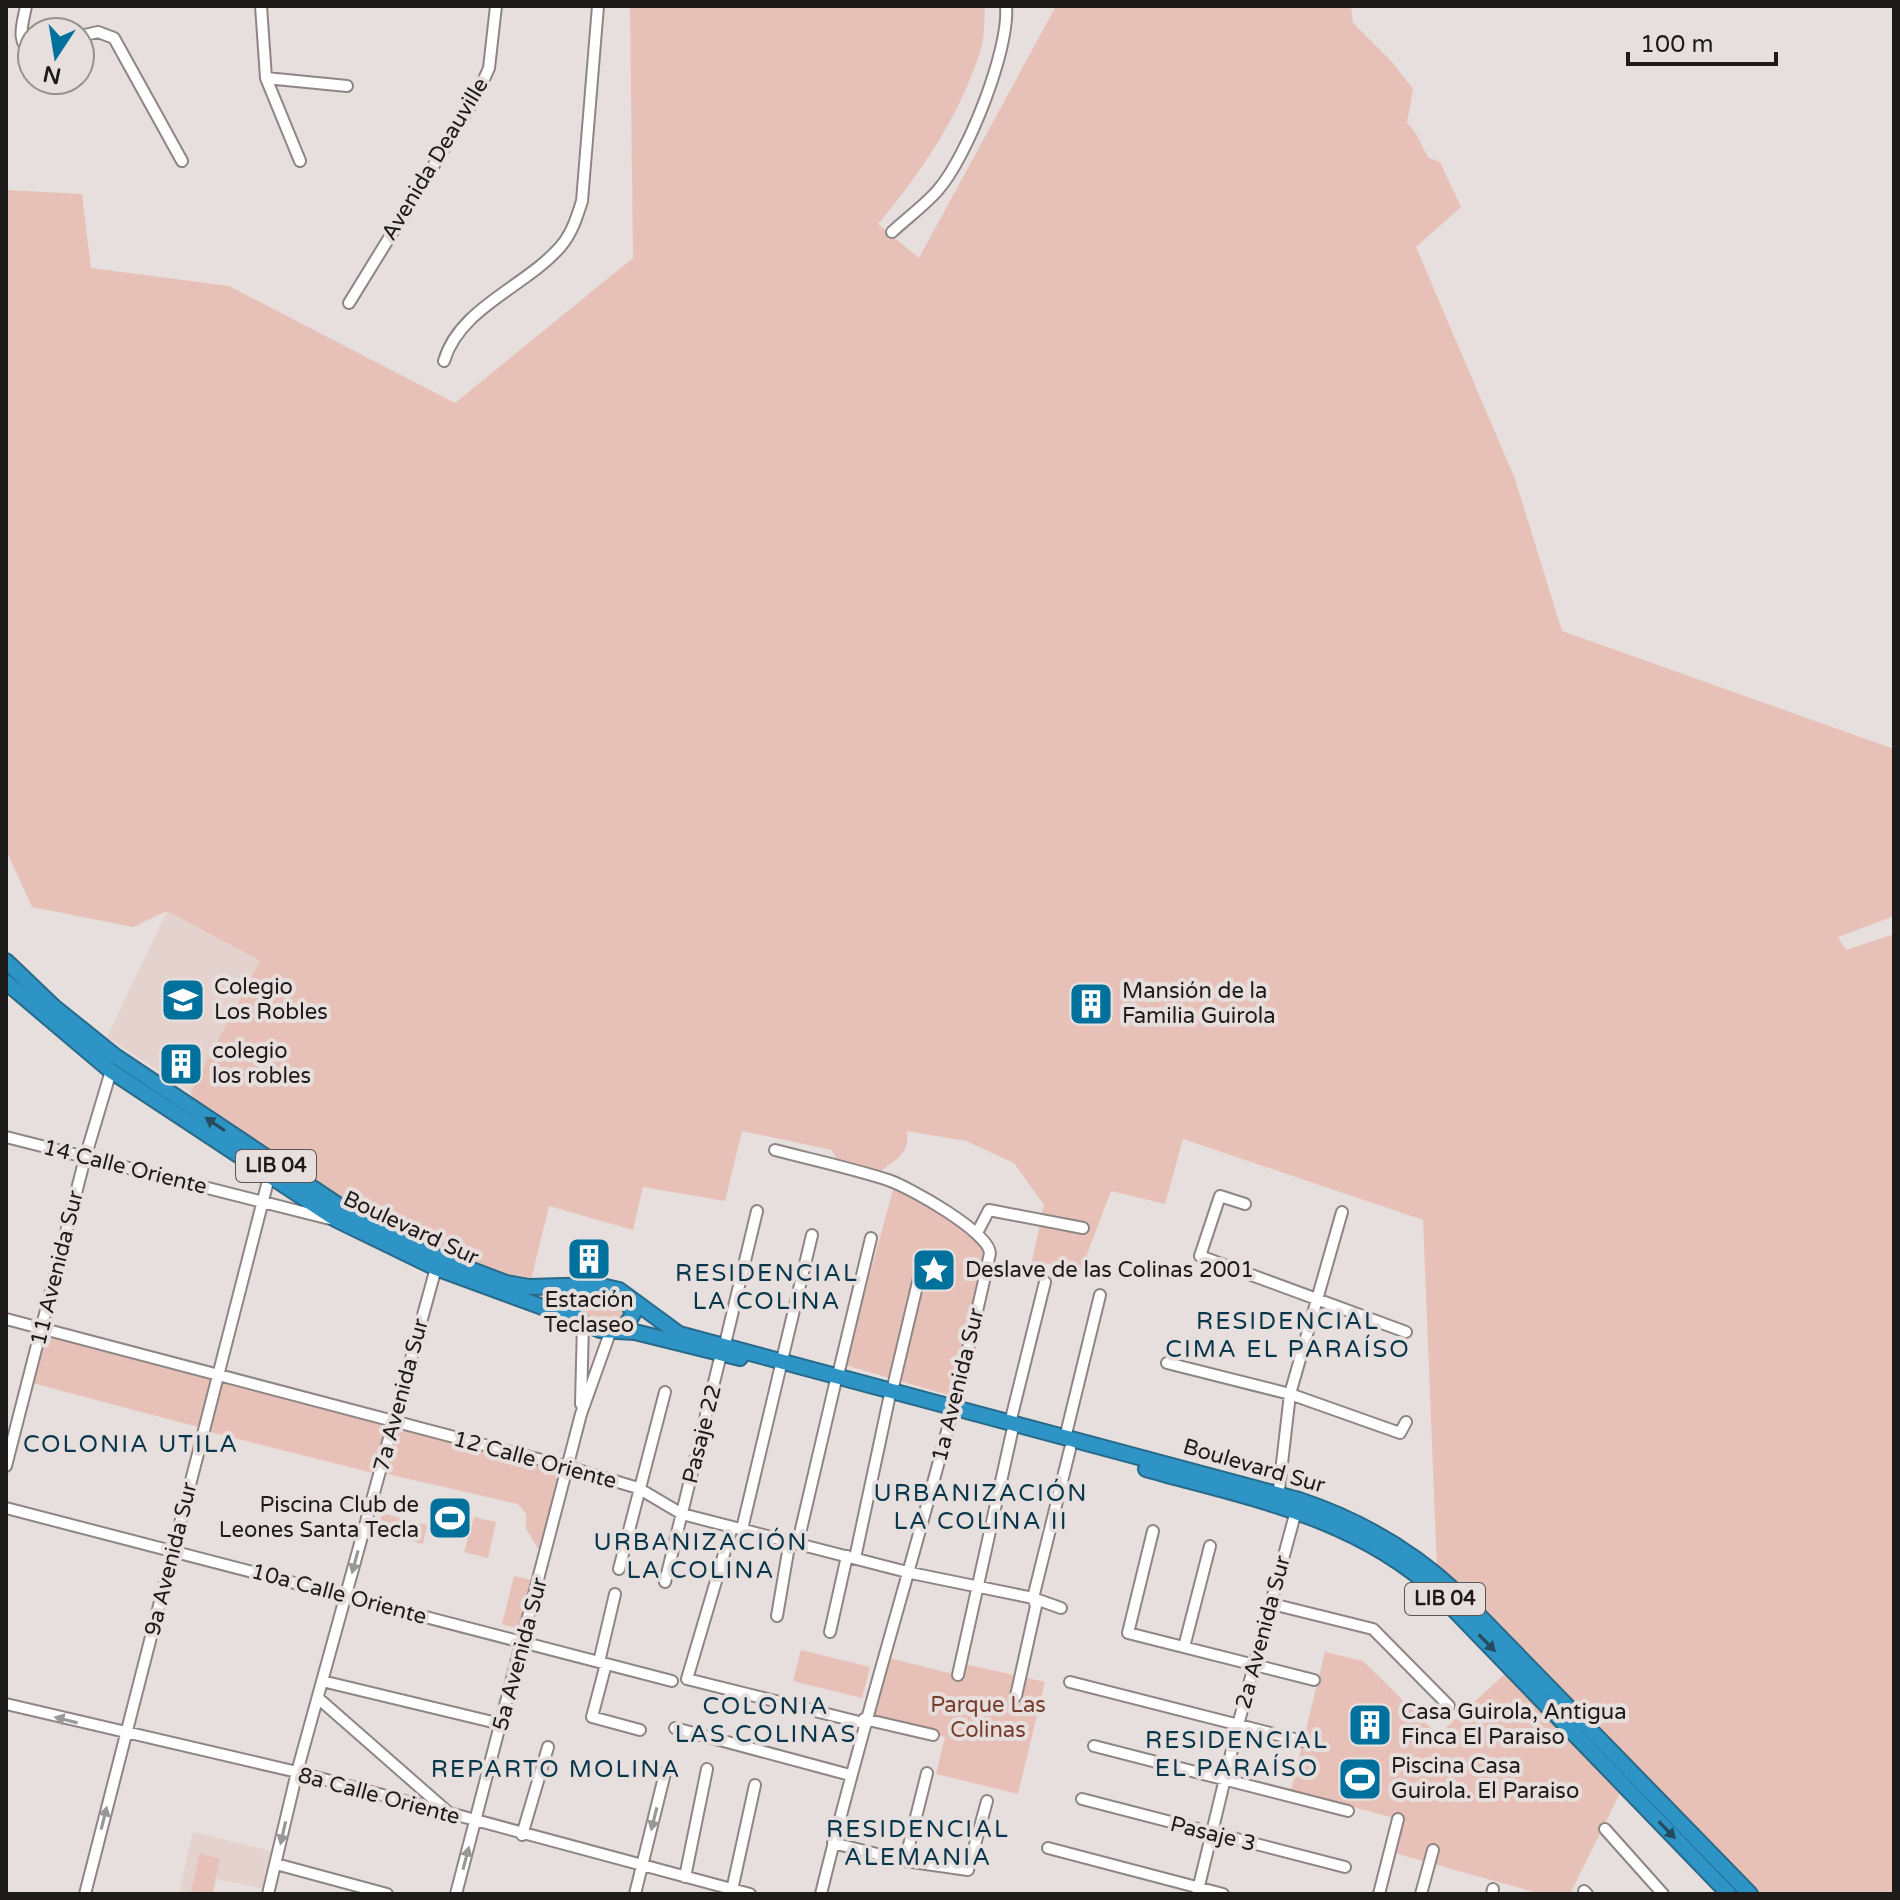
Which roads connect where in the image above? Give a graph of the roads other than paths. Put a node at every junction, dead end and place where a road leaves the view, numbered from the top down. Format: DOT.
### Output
graph roads {
  1 [pos="261,6"];
  2 [pos="496,6"];
  3 [pos="598,6"];
  4 [pos="1006,6"];
  5 [pos="96,32"];
  6 [pos="266,78"];
  7 [pos="347,86"];
  8 [pos="182,161"];
  9 [pos="300,161"];
  10 [pos="892,232"];
  11 [pos="349,303"];
  12 [pos="444,361"];
  13 [pos="6,961"];
  14 [pos="6,982"];
  15 [pos="111,1071"];
  16 [pos="6,1137"];
  17 [pos="775,1150"];
  18 [pos="85,1158"];
  19 [pos="269,1177"];
  20 [pos="261,1201"];
  21 [pos="1245,1204"];
  22 [pos="757,1211"];
  23 [pos="1342,1212"];
  24 [pos="337,1220"];
  25 [pos="1083,1228"];
  26 [pos="978,1231"];
  27 [pos="812,1235"];
  28 [pos="871,1238"];
  29 [pos="923,1261"];
  30 [pos="436,1268"];
  31 [pos="1045,1282"];
  32 [pos="586,1287"];
  33 [pos="624,1294"];
  34 [pos="1100,1295"];
  35 [pos="1316,1299"];
  36 [pos="6,1319"];
  37 [pos="580,1321"];
  38 [pos="41,1328"];
  39 [pos="614,1330"];
  40 [pos="1406,1332"];
  41 [pos="723,1349"];
  42 [pos="1167,1363"];
  43 [pos="781,1364"];
  44 [pos="219,1374"];
  45 [pos="837,1380"];
  46 [pos="665,1392"];
  47 [pos="1290,1394"];
  48 [pos="891,1395"];
  49 [pos="952,1412"];
  50 [pos="581,1414"];
  51 [pos="393,1422"];
  52 [pos="1406,1422"];
  53 [pos="1011,1428"];
  54 [pos="1068,1444"];
  55 [pos="6,1466"];
  56 [pos="568,1467"];
  57 [pos="638,1488"];
  58 [pos="1277,1500"];
  59 [pos="6,1508"];
  60 [pos="1296,1511"];
  61 [pos="682,1514"];
  62 [pos="737,1528"];
  63 [pos="1153,1531"];
  64 [pos="794,1541"];
  65 [pos="1210,1546"];
  66 [pos="173,1551"];
  67 [pos="851,1557"];
  68 [pos="619,1569"];
  69 [pos="911,1573"];
  70 [pos="665,1582"];
  71 [pos="979,1587"];
  72 [pos="615,1594"];
  73 [pos="346,1596"];
  74 [pos="1033,1598"];
  75 [pos="1272,1604"];
  76 [pos="1061,1608"];
  77 [pos="777,1616"];
  78 [pos="830,1632"];
  79 [pos="523,1642"];
  80 [pos="1184,1647"];
  81 [pos="603,1663"];
  82 [pos="1255,1666"];
  83 [pos="958,1675"];
  84 [pos="1314,1680"];
  85 [pos="322,1681"];
  86 [pos="672,1681"];
  87 [pos="1070,1682"];
  88 [pos="1016,1696"];
  89 [pos="318,1698"];
  90 [pos="6,1704"];
  91 [pos="1449,1706"];
  92 [pos="864,1721"];
  93 [pos="501,1724"];
  94 [pos="1238,1725"];
  95 [pos="675,1728"];
  96 [pos="640,1730"];
  97 [pos="126,1735"];
  98 [pos="933,1735"];
  99 [pos="1302,1741"];
  100 [pos="1094,1746"];
  101 [pos="548,1747"];
  102 [pos="707,1769"];
  103 [pos="297,1772"];
  104 [pos="665,1773"];
  105 [pos="927,1773"];
  106 [pos="850,1775"];
  107 [pos="1225,1779"];
  108 [pos="755,1785"];
  109 [pos="1082,1799"];
  110 [pos="987,1801"];
  111 [pos="1348,1811"];
  112 [pos="452,1816"];
  113 [pos="1398,1819"];
  114 [pos="475,1822"];
  115 [pos="1605,1829"];
  116 [pos="1212,1834"];
  117 [pos="522,1835"];
  118 [pos="833,1843"];
  119 [pos="1048,1848"];
  120 [pos="1433,1850"];
  121 [pos="905,1861"];
  122 [pos="276,1864"];
  123 [pos="642,1866"];
  124 [pos="1345,1867"];
  125 [pos="685,1877"];
  126 [pos="732,1890"];
  127 [pos="1198,1891"];
  128 [pos="85,1894"];
  129 [pos="268,1894"];
  130 [pos="387,1894"];
  131 [pos="456,1894"];
  132 [pos="635,1894"];
  133 [pos="750,1894"];
  134 [pos="821,1894"];
  135 [pos="1223,1894"];
  136 [pos="1379,1894"];
  137 [pos="1421,1894"];
  138 [pos="1663,1894"];
  139 [pos="1729,1894"];
  140 [pos="1750,1894"];
  1 -- 6 [label="street"];
  2 -- 11 [label="street, Avenida Deauville"];
  3 -- 12 [label="street"];
  4 -- 10 [label="street"];
  5 -- 8 [label="street"];
  6 -- 7 [label="street"];
  6 -- 9 [label="street"];
  32 -- 13 [label="highway, Boulevard Sur / LIB 04, one-way"];
  14 -- 15 [label="highway, Boulevard Sur / LIB 04"];
  15 -- 18 [label="street, 11 Avenida Sur"];
  15 -- 19 [label="highway, Boulevard Sur / LIB 04"];
  16 -- 18 [label="street, 14 Calle Oriente"];
  17 -- 26 [label="street"];
  18 -- 20 [label="street, 14 Calle Oriente"];
  18 -- 38 [label="street, 11 Avenida Sur"];
  19 -- 20 [label="street, 9a Avenida Sur"];
  19 -- 24 [label="highway, Boulevard Sur / LIB 04"];
  20 -- 24 [label="street, 14 Calle Oriente"];
  20 -- 44 [label="street, 9a Avenida Sur"];
  21 -- 35 [label="street"];
  22 -- 41 [label="street, Pasaje 22"];
  23 -- 35 [label="street"];
  24 -- 30 [label="highway, Boulevard Sur / LIB 04"];
  25 -- 26 [label="street"];
  26 -- 49 [label="street, 1a Avenida Sur"];
  27 -- 43 [label="street"];
  28 -- 45 [label="street"];
  29 -- 48 [label="street"];
  30 -- 37 [label="highway, Boulevard Sur / LIB 04"];
  30 -- 51 [label="street, 7a Avenida Sur"];
  31 -- 53 [label="street"];
  32 -- 33 [label="highway, LIB 04"];
  32 -- 37 [label="highway"];
  33 -- 39 [label="highway"];
  33 -- 41 [label="highway, Boulevard Sur / LIB 04"];
  34 -- 54 [label="street"];
  35 -- 40 [label="street"];
  35 -- 47 [label="street"];
  36 -- 38 [label="street, 12 Calle Oriente"];
  37 -- 39 [label="highway, LIB 04"];
  37 -- 50 [label="street, 5a Avenida Sur"];
  38 -- 44 [label="street, 12 Calle Oriente"];
  38 -- 55 [label="street, 11 Avenida Sur"];
  39 -- 41 [label="highway, Boulevard Sur / LIB 04"];
  39 -- 50 [label="street, 5a Avenida Sur"];
  41 -- 43 [label="highway, Boulevard Sur / LIB 04"];
  41 -- 61 [label="street, Pasaje 22"];
  42 -- 47 [label="street"];
  43 -- 45 [label="highway, Boulevard Sur / LIB 04"];
  43 -- 62 [label="street"];
  44 -- 51 [label="street, 12 Calle Oriente"];
  44 -- 66 [label="street, 9a Avenida Sur"];
  45 -- 48 [label="highway, Boulevard Sur / LIB 04"];
  45 -- 64 [label="street"];
  46 -- 57 [label="street"];
  47 -- 52 [label="street"];
  47 -- 58 [label="street"];
  48 -- 49 [label="highway, Boulevard Sur / LIB 04"];
  48 -- 67 [label="street"];
  49 -- 53 [label="highway, Boulevard Sur / LIB 04"];
  49 -- 69 [label="street, 1a Avenida Sur"];
  50 -- 56 [label="street, 5a Avenida Sur"];
  51 -- 56 [label="street, 12 Calle Oriente"];
  51 -- 73 [label="street, 7a Avenida Sur, one-way"];
  53 -- 54 [label="highway, Boulevard Sur / LIB 04"];
  53 -- 71 [label="street"];
  54 -- 58 [label="highway, Boulevard Sur / LIB 04"];
  54 -- 74 [label="street"];
  56 -- 57 [label="street, 12 Calle Oriente"];
  56 -- 79 [label="street, 5a Avenida Sur"];
  57 -- 61 [label="street, 12 Calle Oriente"];
  57 -- 68 [label="street"];
  58 -- 60 [label="highway, Boulevard Sur / LIB 04"];
  58 -- 140 [label="highway, Boulevard Sur / LIB 04"];
  59 -- 66 [label="street, 10a Calle Oriente"];
  60 -- 75 [label="street, 2a Avenida Sur"];
  60 -- 139 [label="highway, Boulevard Sur / LIB 04, one-way"];
  61 -- 62 [label="street, 12 Calle Oriente"];
  61 -- 70 [label="street, Pasaje 22"];
  62 -- 64 [label="street, 12 Calle Oriente"];
  62 -- 92 [label="street"];
  63 -- 80 [label="street"];
  64 -- 67 [label="street, 12 Calle Oriente"];
  64 -- 77 [label="street"];
  65 -- 80 [label="street"];
  66 -- 73 [label="street, 10a Calle Oriente"];
  66 -- 97 [label="street, 9a Avenida Sur"];
  67 -- 69 [label="street, 12 Calle Oriente"];
  67 -- 78 [label="street"];
  69 -- 71 [label="street, 12 Calle Oriente"];
  69 -- 92 [label="street, 1a Avenida Sur"];
  71 -- 74 [label="street, 12 Calle Oriente"];
  71 -- 83 [label="street"];
  72 -- 81 [label="street"];
  73 -- 79 [label="street, 10a Calle Oriente"];
  73 -- 85 [label="street, 7a Avenida Sur"];
  74 -- 76 [label="street, 12 Calle Oriente"];
  74 -- 88 [label="street"];
  75 -- 82 [label="street, 2a Avenida Sur"];
  75 -- 91 [label="street"];
  79 -- 81 [label="street, 10a Calle Oriente"];
  79 -- 93 [label="street, 5a Avenida Sur"];
  80 -- 82 [label="street"];
  81 -- 86 [label="street, 10a Calle Oriente"];
  81 -- 96 [label="street"];
  82 -- 84 [label="street"];
  82 -- 94 [label="street, 2a Avenida Sur"];
  85 -- 89 [label="street, 7a Avenida Sur"];
  85 -- 93 [label="street"];
  87 -- 94 [label="street"];
  89 -- 103 [label="street, 7a Avenida Sur"];
  89 -- 112 [label="street"];
  97 -- 90 [label="street, 8a Calle Oriente, one-way"];
  92 -- 98 [label="street"];
  92 -- 106 [label="street, 1a Avenida Sur"];
  93 -- 114 [label="street, 5a Avenida Sur"];
  94 -- 99 [label="street"];
  94 -- 107 [label="street, 2a Avenida Sur"];
  95 -- 106 [label="street"];
  97 -- 103 [label="street, 8a Calle Oriente"];
  128 -- 97 [label="street, 9a Avenida Sur, one-way"];
  100 -- 107 [label="street"];
  101 -- 117 [label="street"];
  102 -- 125 [label="street"];
  103 -- 112 [label="street, 8a Calle Oriente"];
  103 -- 122 [label="street, 7a Avenida Sur, one-way"];
  104 -- 123 [label="street, one-way"];
  105 -- 121 [label="street"];
  106 -- 118 [label="street, 1a Avenida Sur"];
  107 -- 111 [label="street"];
  107 -- 116 [label="street, 2a Avenida Sur"];
  108 -- 126 [label="street"];
  109 -- 116 [label="street, Pasaje 3"];
  110 -- 121 [label="street"];
  112 -- 114 [label="street, 8a Calle Oriente"];
  113 -- 136 [label="street"];
  114 -- 117 [label="street, 8a Calle Oriente"];
  131 -- 114 [label="street, 5a Avenida Sur, one-way"];
  115 -- 138 [label="street"];
  116 -- 124 [label="street, Pasaje 3"];
  116 -- 127 [label="street, 2a Avenida Sur"];
  117 -- 123 [label="street, 8a Calle Oriente"];
  118 -- 121 [label="street"];
  118 -- 134 [label="street, 1a Avenida Sur"];
  119 -- 127 [label="street"];
  120 -- 137 [label="street"];
  122 -- 129 [label="street, 7a Avenida Sur"];
  122 -- 130 [label="street"];
  123 -- 125 [label="street, 8a Calle Oriente"];
  123 -- 132 [label="street"];
  125 -- 126 [label="street, 8a Calle Oriente"];
  126 -- 133 [label="street, 8a Calle Oriente"];
  127 -- 135 [label="street"];
}
